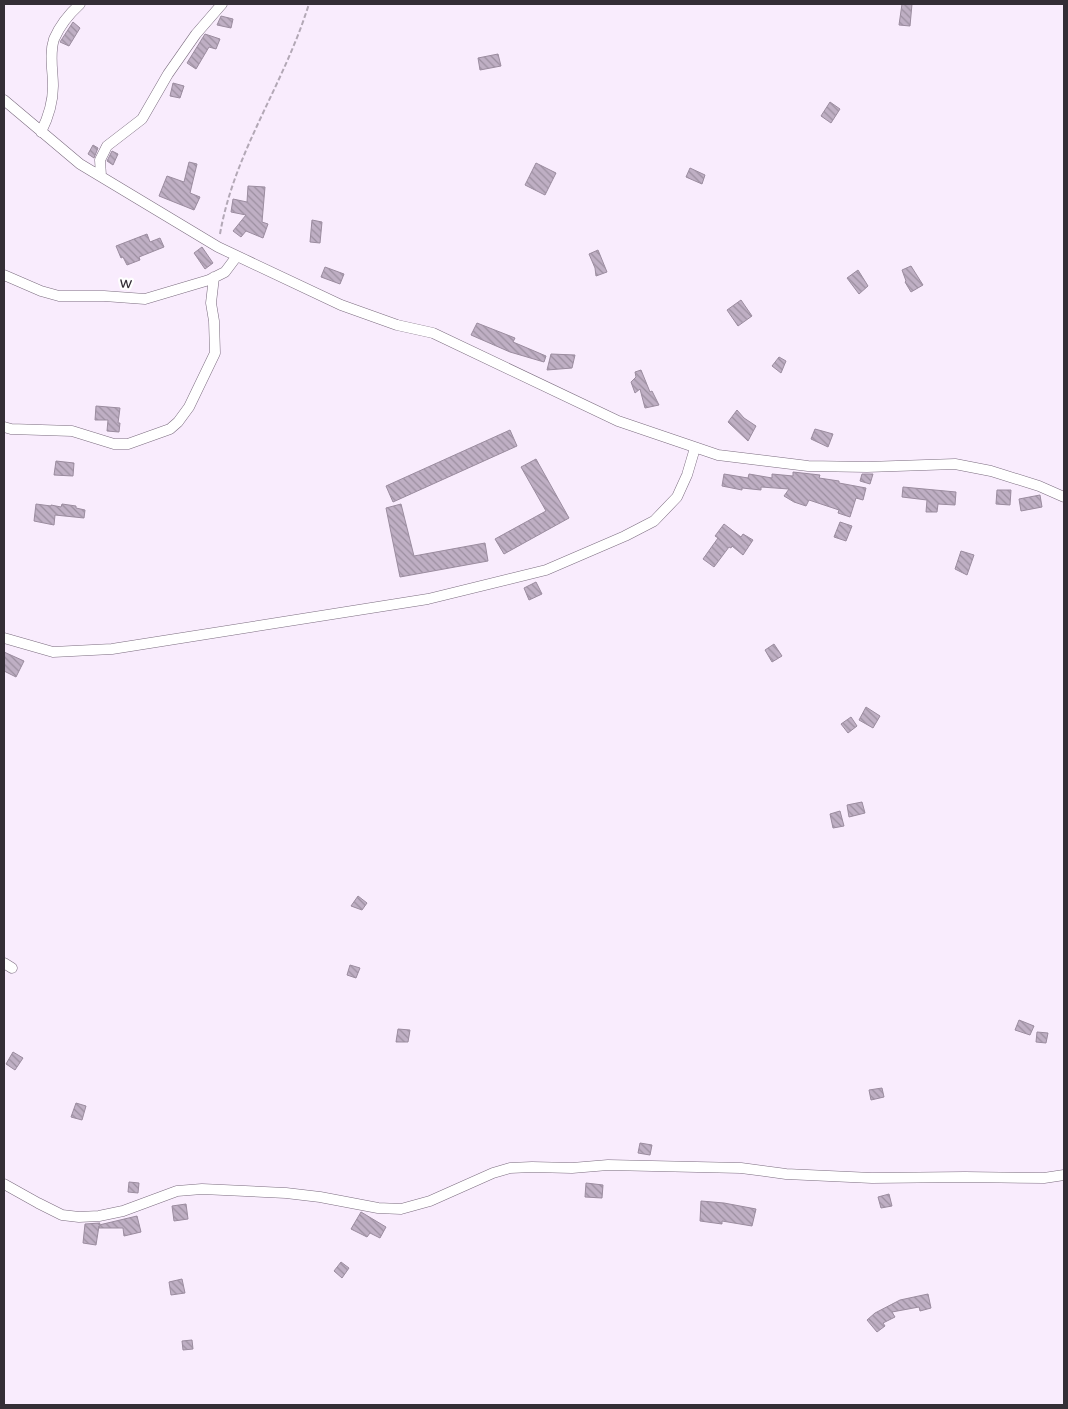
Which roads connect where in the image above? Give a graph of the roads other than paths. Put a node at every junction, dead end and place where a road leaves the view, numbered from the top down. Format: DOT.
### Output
graph roads {
  1 [pos="80,4"];
  2 [pos="222,4"];
  3 [pos="4,100"];
  4 [pos="41,132"];
  5 [pos="101,176"];
  6 [pos="237,256"];
  7 [pos="4,275"];
  8 [pos="214,277"];
  9 [pos="4,427"];
  10 [pos="695,448"];
  11 [pos="1064,497"];
  12 [pos="4,638"];
  13 [pos="1064,1175"];
  14 [pos="4,1184"];
  1 -- 4 [label="street"];
  2 -- 5 [label="street"];
  3 -- 4 [label="street"];
  4 -- 5 [label="street"];
  5 -- 6 [label="street"];
  6 -- 8 [label="street, w"];
  6 -- 10 [label="street"];
  7 -- 8 [label="street, w"];
  8 -- 9 [label="street"];
  10 -- 11 [label="street"];
  10 -- 12 [label="street"];
  13 -- 14 [label="street"];
}
